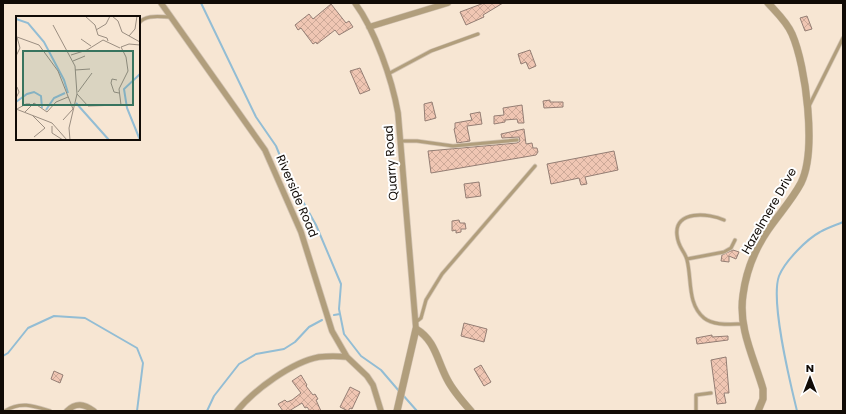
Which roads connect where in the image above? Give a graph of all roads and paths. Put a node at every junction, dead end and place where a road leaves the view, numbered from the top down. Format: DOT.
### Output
graph roads {
  1 [pos="161,3"];
  2 [pos="355,3"];
  3 [pos="448,3"];
  4 [pos="768,3"];
  5 [pos="171,17"];
  6 [pos="140,22"];
  7 [pos="369,27"];
  8 [pos="478,34"];
  9 [pos="843,38"];
  10 [pos="388,74"];
  11 [pos="807,110"];
  12 [pos="517,140"];
  13 [pos="402,141"];
  14 [pos="535,166"];
  15 [pos="724,220"];
  16 [pos="735,240"];
  17 [pos="687,259"];
  18 [pos="743,324"];
  19 [pos="416,326"];
  20 [pos="347,357"];
  21 [pos="711,393"];
  22 [pos="398,409"];
  23 [pos="5,411"];
  24 [pos="50,411"];
  25 [pos="67,411"];
  26 [pos="94,411"];
  27 [pos="237,411"];
  28 [pos="381,411"];
  29 [pos="472,411"];
  30 [pos="696,411"];
  31 [pos="758,411"];
  1 -- 5 [label="street, Riverside Road"];
  2 -- 7 [label="street, Quarry Road"];
  3 -- 7 [label="street"];
  4 -- 11 [label="street, Hazelmere Drive"];
  5 -- 6 [label="lane"];
  5 -- 20 [label="street, Riverside Road"];
  7 -- 10 [label="street, Quarry Road"];
  8 -- 10 [label="lane"];
  9 -- 11 [label="lane"];
  10 -- 13 [label="street, Quarry Road"];
  11 -- 18 [label="street, Hazelmere Drive"];
  12 -- 13 [label="lane"];
  13 -- 19 [label="street, Quarry Road"];
  14 -- 19 [label="lane"];
  15 -- 17 [label="lane"];
  16 -- 17 [label="lane"];
  17 -- 18 [label="lane"];
  18 -- 31 [label="street, Hazelmere Drive"];
  19 -- 22 [label="street"];
  19 -- 29 [label="street"];
  20 -- 27 [label="street"];
  20 -- 28 [label="street, Riverside Road"];
  21 -- 30 [label="lane"];
  23 -- 24 [label="lane"];
  25 -- 26 [label="street"];
}
